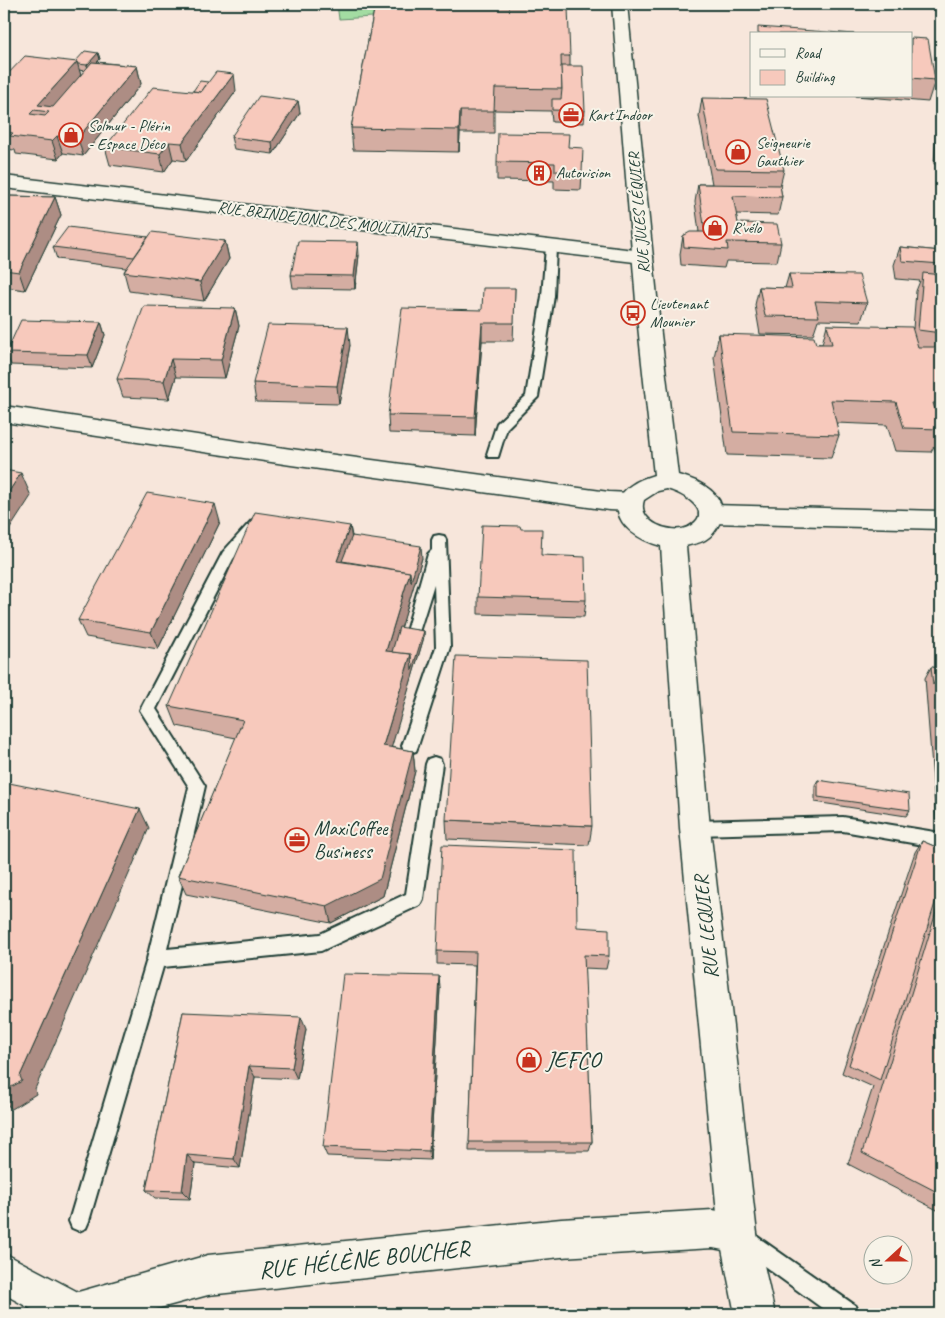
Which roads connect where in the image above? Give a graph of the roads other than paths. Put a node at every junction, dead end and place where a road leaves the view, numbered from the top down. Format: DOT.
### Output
graph roads {
  1 [pos="619,4"];
  2 [pos="4,182"];
  3 [pos="551,247"];
  4 [pos="643,257"];
  5 [pos="4,414"];
  6 [pos="493,454"];
  7 [pos="667,481"];
  8 [pos="631,502"];
  9 [pos="711,514"];
  10 [pos="263,516"];
  11 [pos="941,520"];
  12 [pos="672,539"];
  13 [pos="414,628"];
  14 [pos="410,746"];
  15 [pos="434,764"];
  16 [pos="696,828"];
  17 [pos="941,841"];
  18 [pos="156,958"];
  19 [pos="79,1221"];
  20 [pos="738,1234"];
  21 [pos="4,1274"];
  22 [pos="73,1314"];
  23 [pos="755,1314"];
  24 [pos="848,1314"];
  1 -- 4 [label="street, RUE JULES LÉQUIER"];
  2 -- 3 [label="street, RUE BRINDEJONC DES MOULINAIS"];
  3 -- 4 [label="street, RUE BRINDEJONC DES MOULINAIS"];
  3 -- 6 [label="lane"];
  4 -- 7 [label="street, RUE JULES LÉQUIER"];
  5 -- 8 [label="street"];
  7 -- 8 [label="street"];
  7 -- 9 [label="street"];
  8 -- 12 [label="street"];
  9 -- 11 [label="street"];
  9 -- 12 [label="street"];
  10 -- 18 [label="lane"];
  12 -- 16 [label="street, RUE LEQUIER"];
  13 -- 14 [label="lane"];
  15 -- 18 [label="lane"];
  16 -- 17 [label="lane"];
  16 -- 20 [label="street, RUE LEQUIER"];
  18 -- 19 [label="lane"];
  20 -- 22 [label="street, RUE HÉLÈNE BOUCHER"];
  20 -- 23 [label="street, RUE LEQUIER"];
  20 -- 24 [label="lane"];
  21 -- 22 [label="street, RUE HÉLÈNE BOUCHER"];
}
